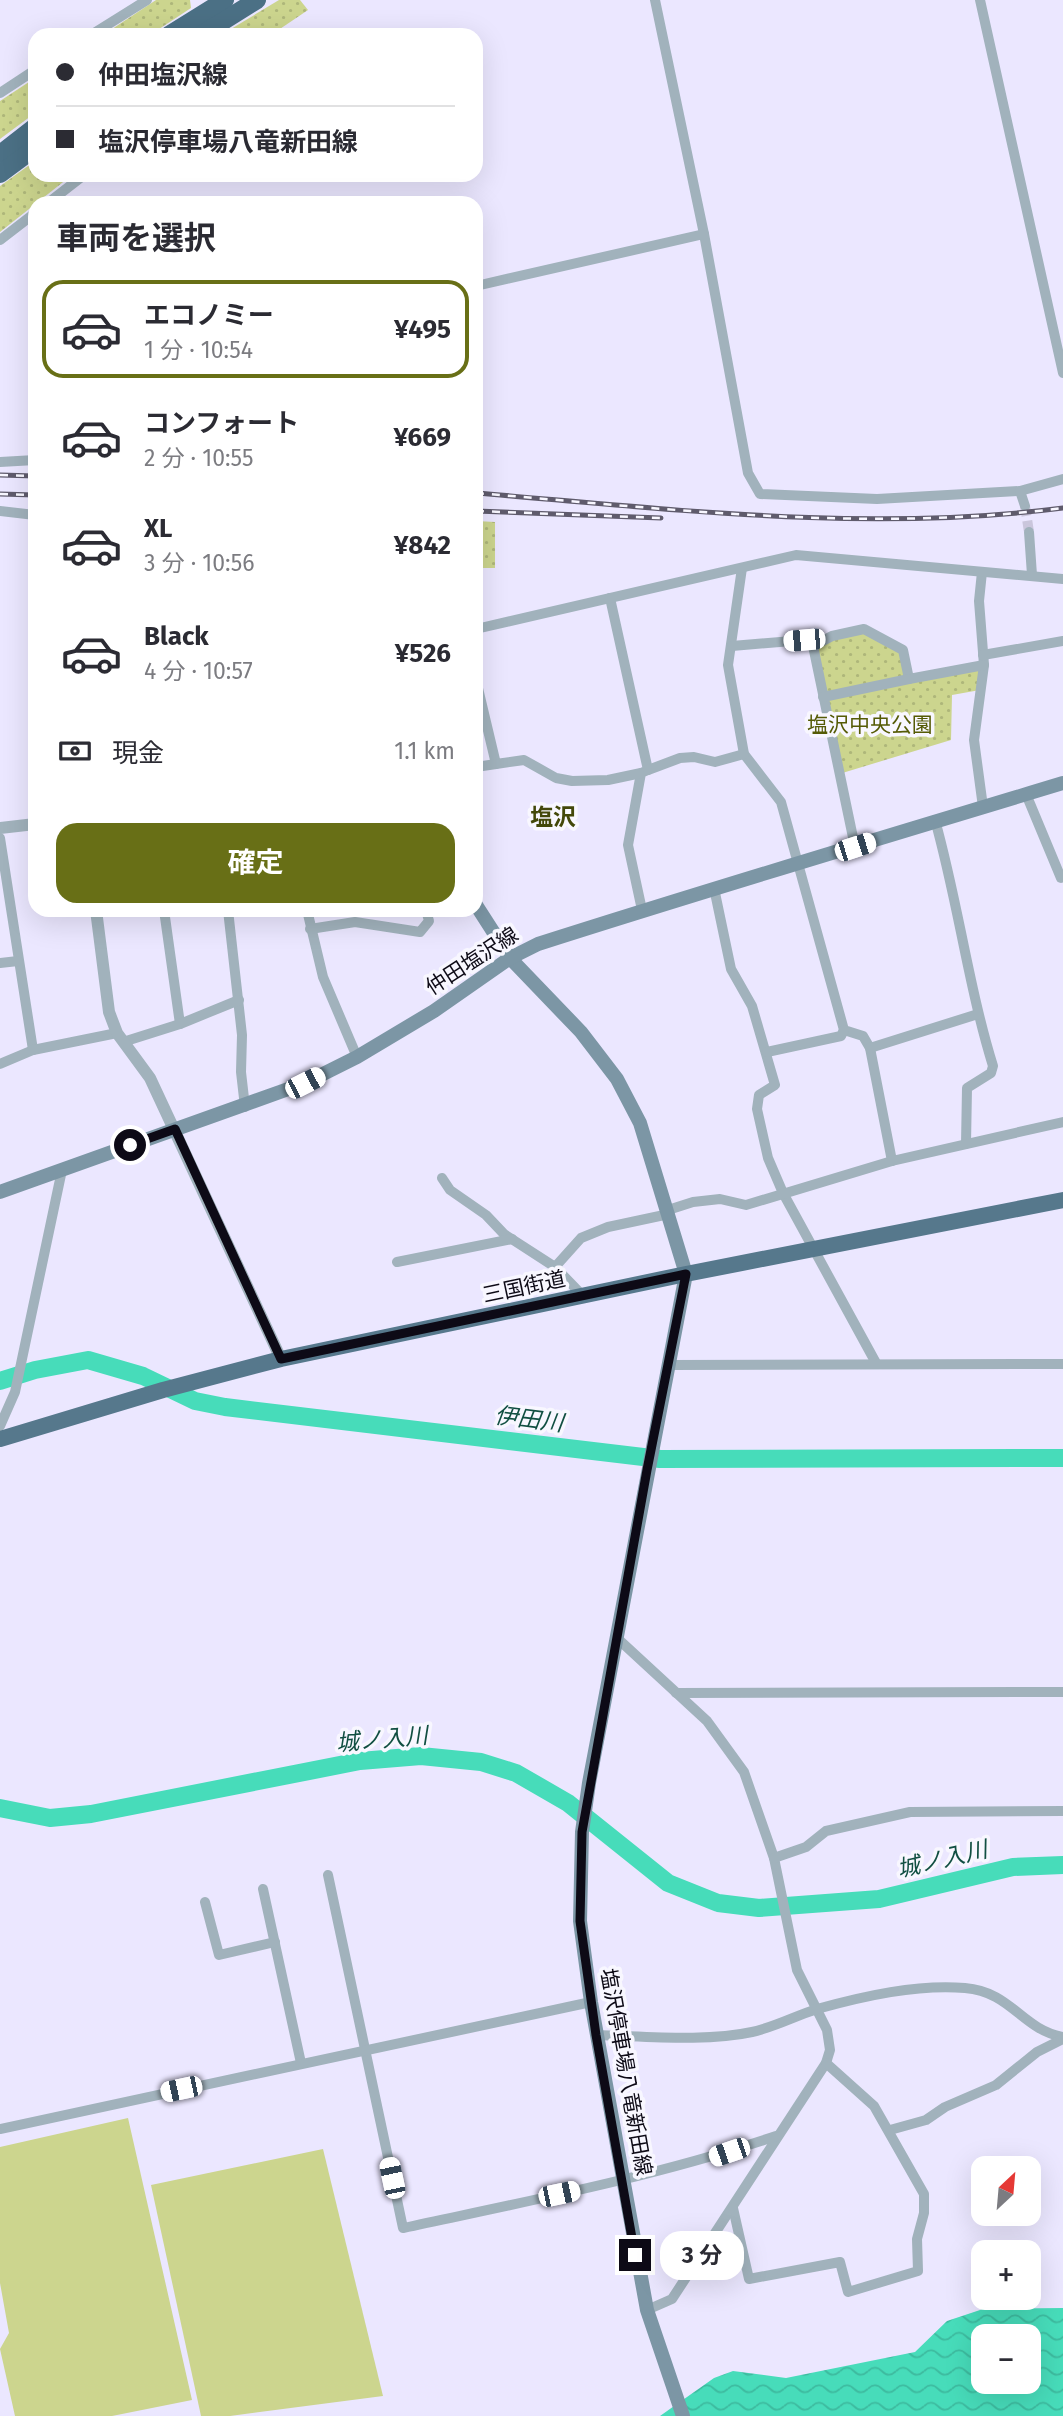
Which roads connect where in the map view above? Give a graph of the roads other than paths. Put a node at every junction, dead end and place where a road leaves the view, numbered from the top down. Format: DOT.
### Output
graph roads {
  1 [pos="147,0"];
  2 [pos="226,0"];
  3 [pos="257,0"];
  4 [pos="655,0"];
  5 [pos="980,0"];
  6 [pos="102,28"];
  7 [pos="180,28"];
  8 [pos="212,28"];
  9 [pos="28,75"];
  10 [pos="0,93"];
  11 [pos="28,132"];
  12 [pos="0,153"];
  13 [pos="28,153"];
  14 [pos="0,174"];
  15 [pos="74,182"];
  16 [pos="57,196"];
  17 [pos="28,218"];
  18 [pos="704,234"];
  19 [pos="0,240"];
  20 [pos="483,284"];
  21 [pos="1063,373"];
  22 [pos="28,460"];
  23 [pos="0,461"];
  24 [pos="1063,479"];
  25 [pos="1020,491"];
  26 [pos="1025,506"];
  27 [pos="0,511"];
  28 [pos="28,514"];
  29 [pos="1029,532"];
  30 [pos="742,568"];
  31 [pos="982,572"];
  32 [pos="1032,575"];
  33 [pos="1063,579"];
  34 [pos="610,598"];
  35 [pos="483,627"];
  36 [pos="1063,641"];
  37 [pos="732,646"];
  38 [pos="813,646"];
  39 [pos="983,660"];
  40 [pos="909,679"];
  41 [pos="823,697"];
  42 [pos="483,709"];
  43 [pos="744,754"];
  44 [pos="496,764"];
  45 [pos="483,766"];
  46 [pos="645,771"];
  47 [pos="1063,783"];
  48 [pos="1026,794"];
  49 [pos="983,807"];
  50 [pos="936,820"];
  51 [pos="28,825"];
  52 [pos="0,828"];
  53 [pos="0,838"];
  54 [pos="855,847"];
  55 [pos="796,862"];
  56 [pos="1061,878"];
  57 [pos="715,888"];
  58 [pos="642,911"];
  59 [pos="483,916"];
  60 [pos="97,917"];
  61 [pos="165,917"];
  62 [pos="229,917"];
  63 [pos="308,917"];
  64 [pos="428,917"];
  65 [pos="310,929"];
  66 [pos="510,958"];
  67 [pos="18,961"];
  68 [pos="0,963"];
  69 [pos="239,1000"];
  70 [pos="978,1014"];
  71 [pos="180,1024"];
  72 [pos="844,1030"];
  73 [pos="120,1037"];
  74 [pos="870,1048"];
  75 [pos="33,1050"];
  76 [pos="767,1052"];
  77 [pos="357,1057"];
  78 [pos="0,1064"];
  79 [pos="245,1107"];
  80 [pos="1063,1122"];
  81 [pos="175,1129"];
  82 [pos="966,1144"];
  83 [pos="892,1161"];
  84 [pos="62,1170"];
  85 [pos="442,1178"];
  86 [pos="0,1192"];
  87 [pos="783,1193"];
  88 [pos="1063,1200"];
  89 [pos="669,1212"];
  90 [pos="512,1238"];
  91 [pos="815,1251"];
  92 [pos="397,1262"];
  93 [pos="555,1267"];
  94 [pos="686,1274"];
  95 [pos="583,1296"];
  96 [pos="281,1359"];
  97 [pos="876,1363"];
  98 [pos="1063,1364"];
  99 [pos="670,1365"];
  100 [pos="15,1392"];
  101 [pos="0,1401"];
  102 [pos="0,1426"];
  103 [pos="0,1439"];
  104 [pos="617,1638"];
  105 [pos="1063,1692"];
  106 [pos="676,1693"];
  107 [pos="1063,1811"];
  108 [pos="774,1858"];
  109 [pos="328,1875"];
  110 [pos="263,1889"];
  111 [pos="205,1902"];
  112 [pos="275,1942"];
  113 [pos="591,2002"];
  114 [pos="816,2010"];
  115 [pos="596,2035"];
  116 [pos="1063,2038"];
  117 [pos="365,2052"];
  118 [pos="301,2063"];
  119 [pos="826,2063"];
  120 [pos="0,2129"];
  121 [pos="890,2130"];
  122 [pos="776,2136"];
  123 [pos="624,2180"];
  124 [pos="733,2208"];
  125 [pos="647,2310"];
  126 [pos="683,2416"];
  1 -- 6 [label="street"];
  2 -- 7 [label="highway"];
  3 -- 8 [label="highway"];
  4 -- 18 [label="street"];
  5 -- 21 [label="street"];
  9 -- 10 [label="street"];
  11 -- 12 [label="highway"];
  13 -- 14 [label="highway"];
  15 -- 16 [label="street"];
  17 -- 19 [label="street"];
  18 -- 20 [label="street"];
  18 -- 25 [label="street"];
  22 -- 23 [label="street"];
  24 -- 25 [label="street"];
  25 -- 26 [label="street"];
  27 -- 28 [label="street"];
  29 -- 32 [label="street"];
  30 -- 31 [label="street"];
  30 -- 34 [label="street"];
  30 -- 37 [label="street"];
  31 -- 32 [label="street"];
  31 -- 39 [label="street"];
  32 -- 33 [label="street"];
  34 -- 35 [label="street"];
  34 -- 46 [label="street"];
  36 -- 39 [label="street"];
  37 -- 38 [label="street"];
  37 -- 43 [label="street"];
  38 -- 40 [label="street"];
  38 -- 41 [label="street"];
  39 -- 40 [label="street"];
  39 -- 49 [label="street"];
  40 -- 41 [label="street"];
  41 -- 54 [label="street"];
  42 -- 44 [label="street"];
  43 -- 46 [label="street"];
  43 -- 55 [label="street"];
  44 -- 45 [label="street"];
  44 -- 46 [label="street"];
  46 -- 58 [label="street"];
  47 -- 48 [label="main road, 仲田塩沢線"];
  48 -- 49 [label="main road, 仲田塩沢線"];
  48 -- 56 [label="street"];
  49 -- 50 [label="main road, 仲田塩沢線"];
  50 -- 54 [label="main road, 仲田塩沢線"];
  50 -- 70 [label="street"];
  51 -- 52 [label="street"];
  53 -- 67 [label="street"];
  54 -- 55 [label="main road, 仲田塩沢線"];
  55 -- 57 [label="main road, 仲田塩沢線"];
  55 -- 72 [label="street"];
  57 -- 58 [label="main road, 仲田塩沢線"];
  57 -- 76 [label="street"];
  58 -- 66 [label="main road, 仲田塩沢線"];
  59 -- 66 [label="main road"];
  60 -- 73 [label="street"];
  61 -- 71 [label="street"];
  62 -- 69 [label="street"];
  63 -- 65 [label="street"];
  64 -- 65 [label="street"];
  65 -- 77 [label="street"];
  66 -- 77 [label="main road, 仲田塩沢線"];
  66 -- 89 [label="main road"];
  67 -- 68 [label="street"];
  67 -- 75 [label="street"];
  69 -- 71 [label="street"];
  69 -- 79 [label="street"];
  70 -- 74 [label="street"];
  70 -- 82 [label="street"];
  71 -- 73 [label="street"];
  72 -- 74 [label="street"];
  72 -- 76 [label="street"];
  73 -- 75 [label="street"];
  73 -- 81 [label="street"];
  74 -- 83 [label="street"];
  75 -- 78 [label="street"];
  76 -- 87 [label="street"];
  77 -- 79 [label="main road, 仲田塩沢線"];
  79 -- 81 [label="main road, 仲田塩沢線"];
  80 -- 82 [label="street"];
  81 -- 84 [label="main road, 仲田塩沢線"];
  81 -- 96 [label="street"];
  82 -- 83 [label="street"];
  83 -- 87 [label="street"];
  84 -- 86 [label="main road, 仲田塩沢線"];
  84 -- 100 [label="street"];
  85 -- 90 [label="street"];
  87 -- 89 [label="street"];
  87 -- 91 [label="street"];
  88 -- 91 [label="highway, 三国街道"];
  89 -- 93 [label="street"];
  89 -- 94 [label="main road"];
  90 -- 92 [label="street"];
  90 -- 93 [label="street"];
  91 -- 94 [label="highway, 三国街道"];
  91 -- 97 [label="street"];
  93 -- 95 [label="street"];
  94 -- 95 [label="highway, 三国街道"];
  94 -- 99 [label="main road"];
  95 -- 96 [label="highway, 三国街道"];
  96 -- 103 [label="highway, 三国街道"];
  97 -- 98 [label="street"];
  97 -- 99 [label="street"];
  99 -- 104 [label="main road"];
  100 -- 101 [label="street"];
  100 -- 102 [label="street"];
  104 -- 106 [label="street"];
  104 -- 113 [label="main road, 塩沢停車場八竜新田線"];
  105 -- 106 [label="street"];
  106 -- 108 [label="street"];
  107 -- 108 [label="street"];
  108 -- 114 [label="street"];
  109 -- 117 [label="street"];
  110 -- 112 [label="street"];
  111 -- 112 [label="street"];
  112 -- 118 [label="street"];
  113 -- 115 [label="main road, 塩沢停車場八竜新田線"];
  113 -- 117 [label="street"];
  114 -- 115 [label="street"];
  114 -- 116 [label="street"];
  114 -- 119 [label="street"];
  115 -- 123 [label="main road, 塩沢停車場八竜新田線"];
  116 -- 121 [label="street"];
  117 -- 118 [label="street"];
  117 -- 123 [label="street"];
  118 -- 120 [label="street"];
  119 -- 121 [label="street"];
  119 -- 122 [label="street"];
  121 -- 124 [label="street"];
  122 -- 123 [label="street"];
  122 -- 124 [label="street"];
  123 -- 125 [label="main road, 塩沢停車場八竜新田線"];
  124 -- 125 [label="street"];
  125 -- 126 [label="main road, 塩沢停車場八竜新田線"];
}
